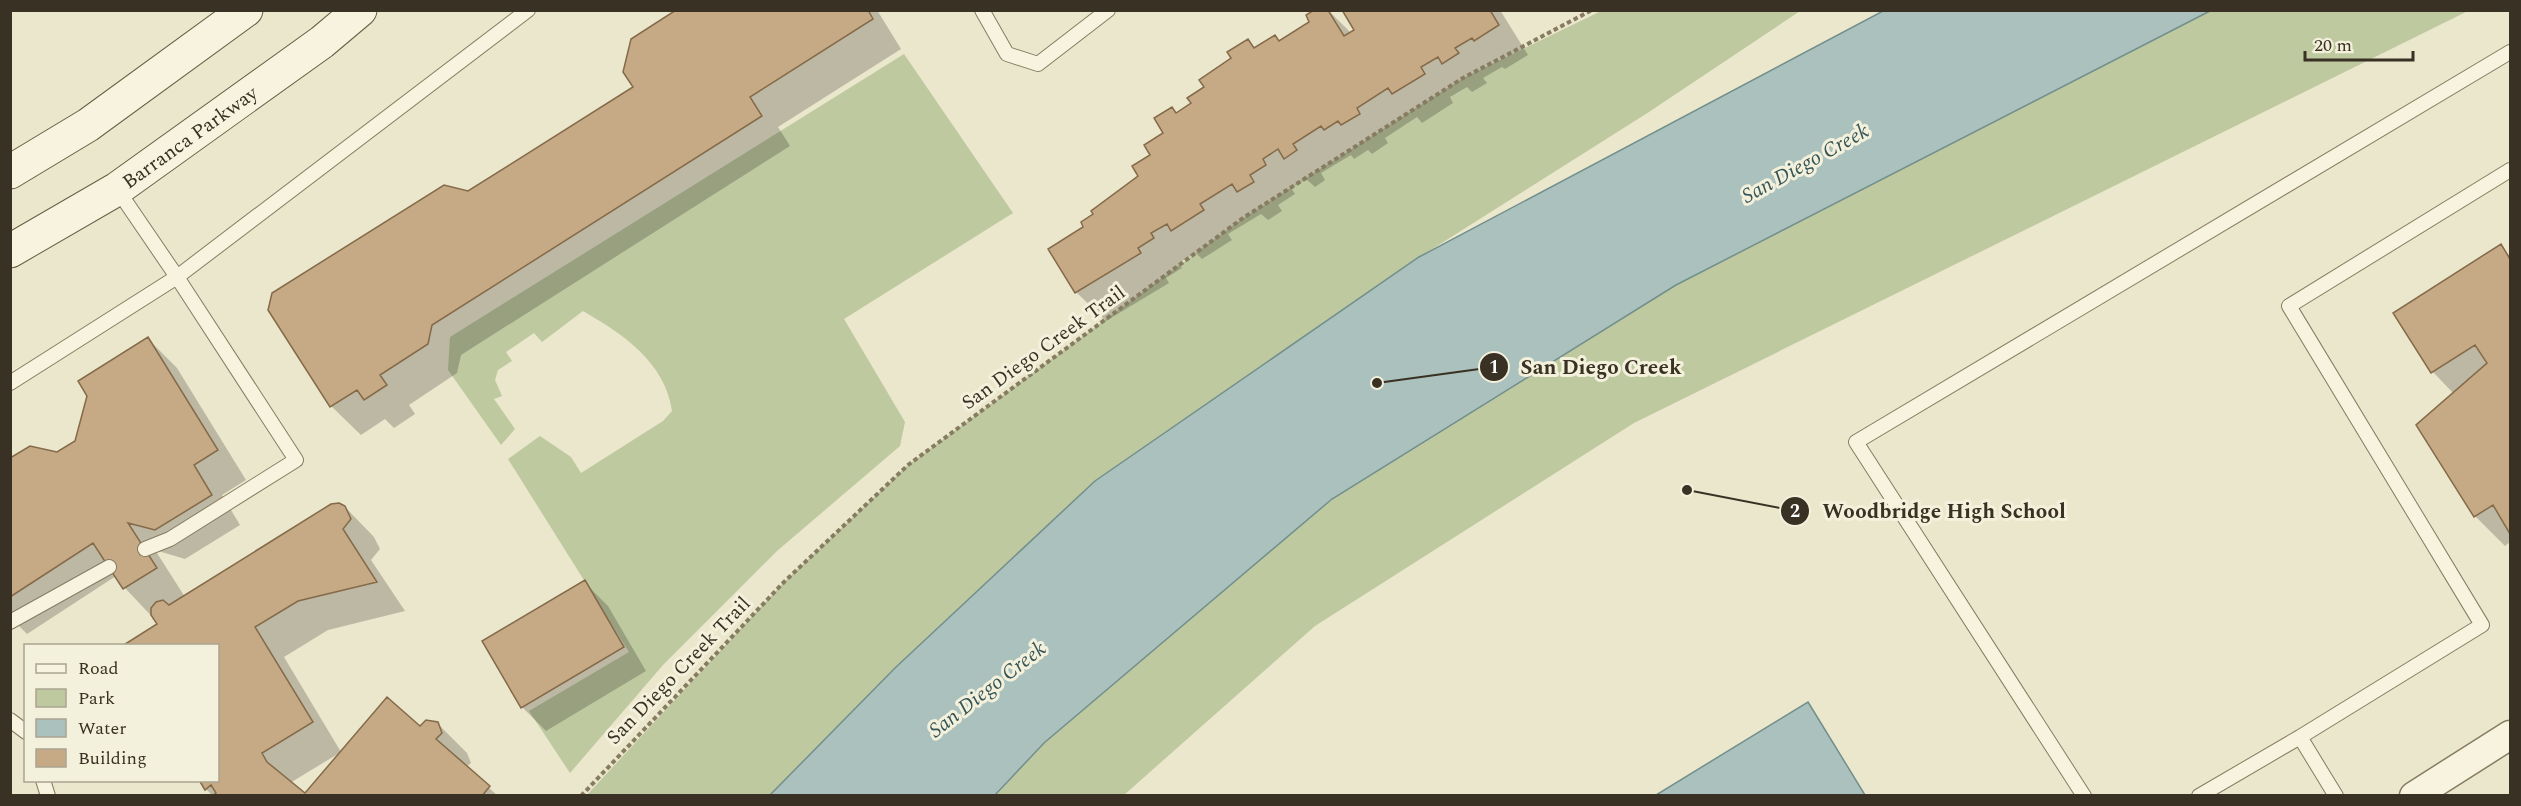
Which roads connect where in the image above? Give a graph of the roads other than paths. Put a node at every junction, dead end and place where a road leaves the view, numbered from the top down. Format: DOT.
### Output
graph roads {
  1 [pos="246,10"];
  2 [pos="360,10"];
  3 [pos="528,10"];
  4 [pos="982,10"];
  5 [pos="1108,10"];
  6 [pos="2511,52"];
  7 [pos="2511,170"];
  8 [pos="10,172"];
  9 [pos="117,189"];
  10 [pos="10,252"];
  11 [pos="177,277"];
  12 [pos="10,383"];
  13 [pos="146,549"];
  14 [pos="109,567"];
  15 [pos="10,622"];
  16 [pos="10,720"];
  17 [pos="24,730"];
  18 [pos="2511,735"];
  19 [pos="2300,736"];
  20 [pos="2084,795"];
  21 [pos="2199,795"];
  22 [pos="2336,795"];
  23 [pos="2414,795"];
  1 -- 8 [label="main road"];
  2 -- 9 [label="main road, Barranca Parkway"];
  3 -- 11 [label="lane"];
  4 -- 5 [label="lane"];
  6 -- 20 [label="lane"];
  7 -- 19 [label="lane"];
  9 -- 10 [label="main road, Barranca Parkway"];
  9 -- 11 [label="lane"];
  11 -- 12 [label="lane"];
  11 -- 13 [label="lane"];
  14 -- 15 [label="lane"];
  16 -- 17 [label="lane"];
  18 -- 23 [label="street"];
  19 -- 21 [label="lane"];
  19 -- 22 [label="lane"];
}
